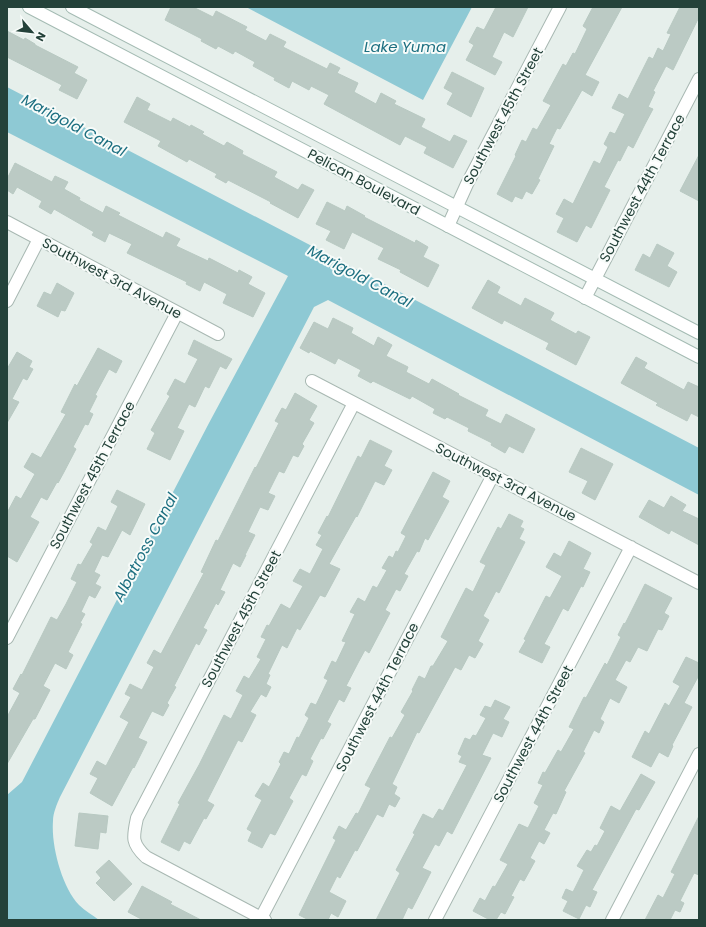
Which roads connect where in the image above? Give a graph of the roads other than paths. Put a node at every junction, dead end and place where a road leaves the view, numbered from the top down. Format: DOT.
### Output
graph roads {
  1 [pos="30,7"];
  2 [pos="72,7"];
  3 [pos="560,7"];
  4 [pos="699,78"];
  5 [pos="456,207"];
  6 [pos="7,222"];
  7 [pos="448,226"];
  8 [pos="39,239"];
  9 [pos="595,279"];
  10 [pos="586,298"];
  11 [pos="7,301"];
  12 [pos="177,313"];
  13 [pos="699,333"];
  14 [pos="218,334"];
  15 [pos="699,357"];
  16 [pos="312,381"];
  17 [pos="354,403"];
  18 [pos="493,475"];
  19 [pos="630,547"];
  20 [pos="699,583"];
  21 [pos="7,638"];
  22 [pos="699,754"];
  23 [pos="263,919"];
  24 [pos="436,920"];
  25 [pos="612,920"];
  1 -- 7 [label="street, Pelican Boulevard"];
  2 -- 5 [label="street, Pelican Boulevard"];
  3 -- 5 [label="street, Southwest 45th Street"];
  4 -- 9 [label="street, Southwest 44th Terrace"];
  5 -- 7 [label="street, Southwest 45th Street"];
  5 -- 9 [label="street, Pelican Boulevard"];
  6 -- 8 [label="street, Southwest 3rd Avenue"];
  7 -- 10 [label="street, Pelican Boulevard"];
  8 -- 11 [label="street"];
  8 -- 12 [label="street, Southwest 3rd Avenue"];
  9 -- 10 [label="street, Southwest 44th Terrace"];
  9 -- 13 [label="street, Pelican Boulevard"];
  10 -- 15 [label="street, Pelican Boulevard"];
  12 -- 14 [label="street, Southwest 3rd Avenue"];
  12 -- 21 [label="street, Southwest 45th Terrace"];
  16 -- 17 [label="street, Southwest 3rd Avenue"];
  17 -- 18 [label="street, Southwest 3rd Avenue"];
  17 -- 23 [label="street, Southwest 45th Street"];
  18 -- 19 [label="street, Southwest 3rd Avenue"];
  18 -- 23 [label="street, Southwest 44th Terrace"];
  19 -- 20 [label="street, Southwest 3rd Avenue"];
  19 -- 24 [label="street, Southwest 44th Street"];
  22 -- 25 [label="street"];
}
